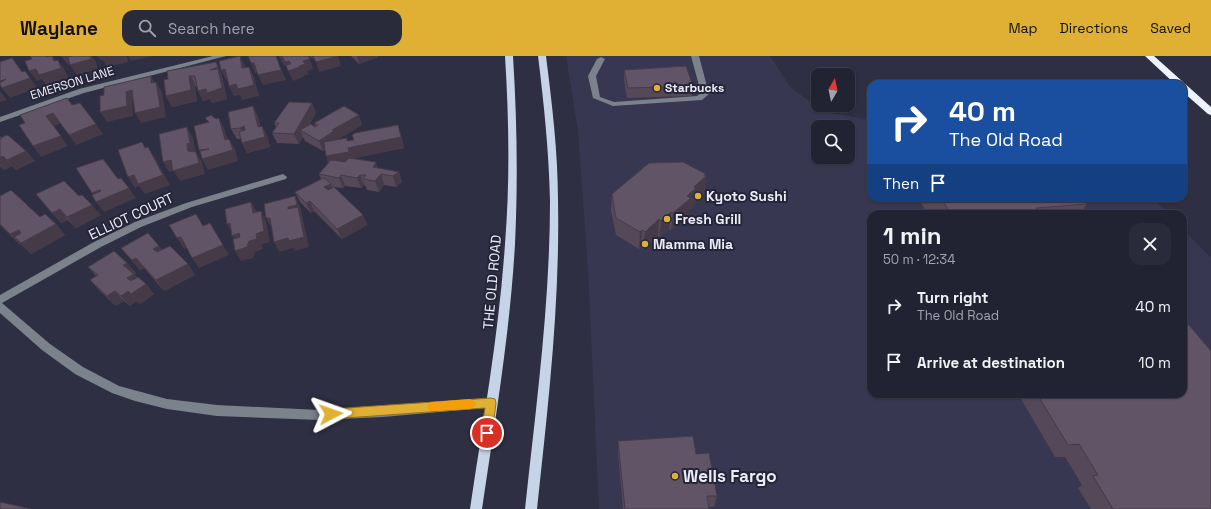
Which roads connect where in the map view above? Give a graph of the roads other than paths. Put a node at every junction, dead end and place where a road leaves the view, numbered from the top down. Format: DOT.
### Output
graph roads {
  1 [pos="222,56"];
  2 [pos="509,56"];
  3 [pos="542,56"];
  4 [pos="695,56"];
  5 [pos="1149,56"];
  6 [pos="601,59"];
  7 [pos="1176,80"];
  8 [pos="1187,91"];
  9 [pos="1211,112"];
  10 [pos="0,120"];
  11 [pos="283,177"];
  12 [pos="0,300"];
  13 [pos="0,307"];
  14 [pos="491,403"];
  15 [pos="476,509"];
  16 [pos="532,509"];
  1 -- 10 [label="street, EMERSON LANE"];
  2 -- 14 [label="main road, THE OLD ROAD"];
  3 -- 16 [label="main road"];
  4 -- 6 [label="street"];
  5 -- 7 [label="highway"];
  8 -- 9 [label="highway"];
  11 -- 12 [label="street, ELLIOT COURT"];
  13 -- 14 [label="street"];
  14 -- 15 [label="main road, THE OLD ROAD"];
}
